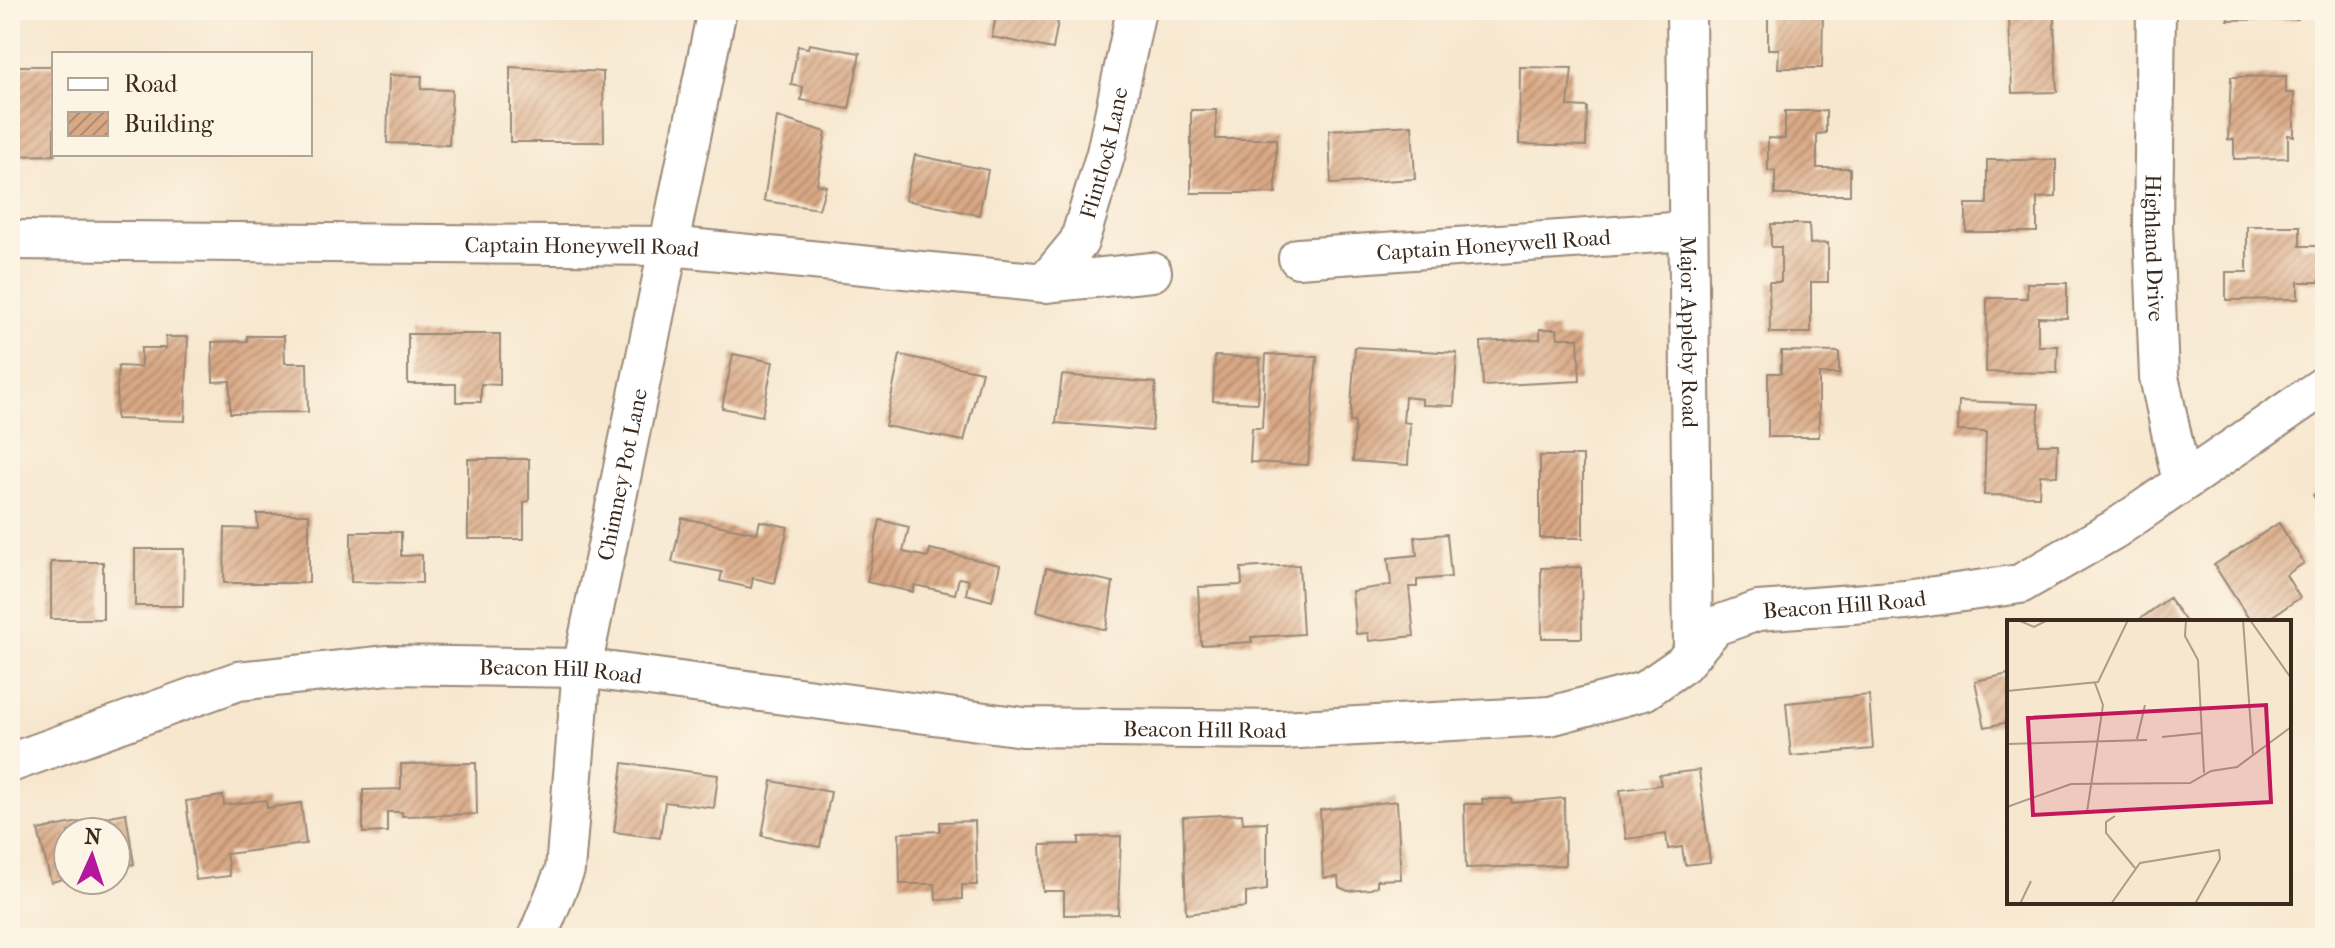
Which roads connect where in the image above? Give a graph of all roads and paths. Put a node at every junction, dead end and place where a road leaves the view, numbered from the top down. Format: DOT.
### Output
graph roads {
  1 [pos="717,10"];
  2 [pos="1136,10"];
  3 [pos="1686,10"];
  4 [pos="2156,10"];
  5 [pos="1687,231"];
  6 [pos="10,240"];
  7 [pos="669,246"];
  8 [pos="1298,258"];
  9 [pos="1152,272"];
  10 [pos="1045,283"];
  11 [pos="2325,385"];
  12 [pos="2182,482"];
  13 [pos="1693,652"];
  14 [pos="582,668"];
  15 [pos="10,763"];
  16 [pos="537,938"];
  1 -- 7 [label="street, Chimney Pot Lane"];
  2 -- 10 [label="street, Flintlock Lane"];
  3 -- 5 [label="street, Major Appleby Road"];
  4 -- 12 [label="street, Highland Drive"];
  5 -- 8 [label="street, Captain Honeywell Road"];
  5 -- 13 [label="street, Major Appleby Road"];
  6 -- 7 [label="street, Captain Honeywell Road"];
  7 -- 10 [label="street, Captain Honeywell Road"];
  7 -- 14 [label="street, Chimney Pot Lane"];
  9 -- 10 [label="street, Captain Honeywell Road"];
  11 -- 12 [label="street, Beacon Hill Road"];
  12 -- 13 [label="street, Beacon Hill Road"];
  13 -- 14 [label="street, Beacon Hill Road"];
  14 -- 15 [label="street, Beacon Hill Road"];
  14 -- 16 [label="street, Chimney Pot Lane"];
}
